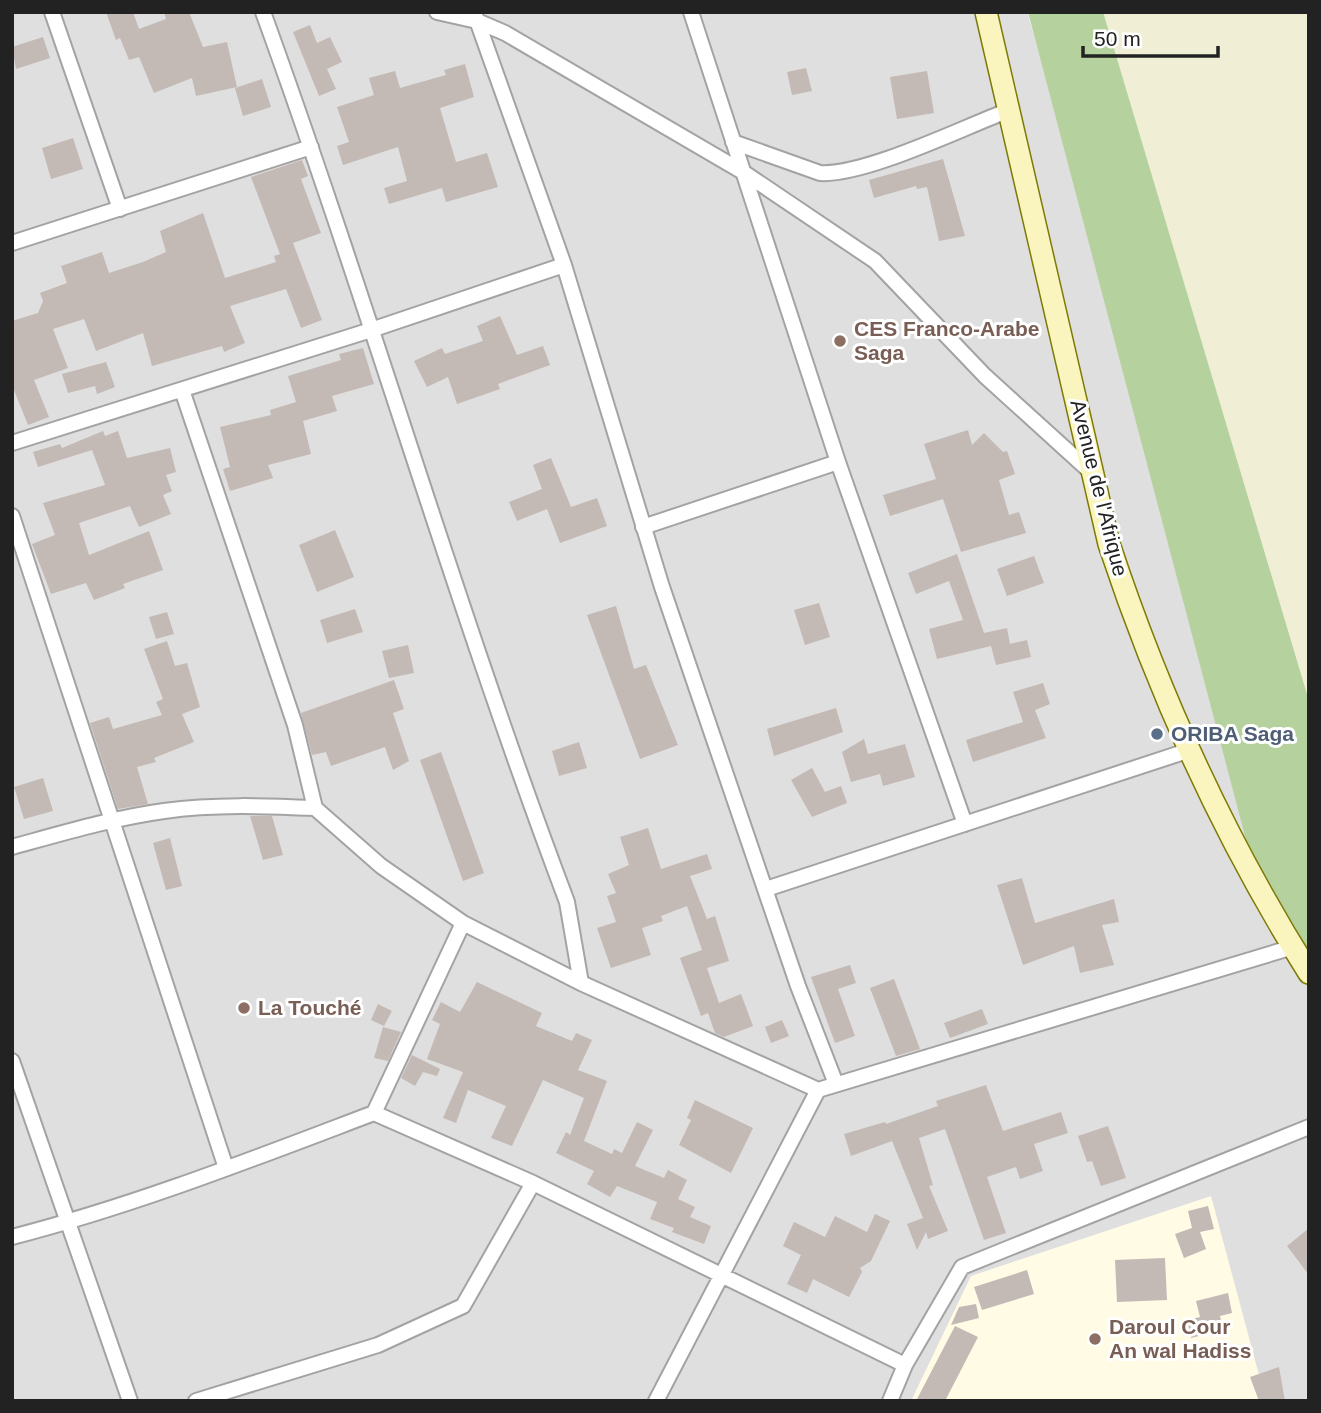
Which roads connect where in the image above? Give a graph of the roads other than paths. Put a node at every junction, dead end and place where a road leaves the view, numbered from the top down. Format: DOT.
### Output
graph roads {
  1 [pos="52,12"];
  2 [pos="262,12"];
  3 [pos="437,12"];
  4 [pos="691,12"];
  5 [pos="986,12"];
  6 [pos="475,17"];
  7 [pos="1007,111"];
  8 [pos="733,142"];
  9 [pos="312,147"];
  10 [pos="743,172"];
  11 [pos="120,209"];
  12 [pos="12,243"];
  13 [pos="564,264"];
  14 [pos="371,330"];
  15 [pos="182,390"];
  16 [pos="12,443"];
  17 [pos="838,462"];
  18 [pos="1094,475"];
  19 [pos="12,516"];
  20 [pos="643,527"];
  21 [pos="1187,751"];
  22 [pos="316,808"];
  23 [pos="111,820"];
  24 [pos="965,824"];
  25 [pos="12,847"];
  26 [pos="766,889"];
  27 [pos="463,923"];
  28 [pos="1293,947"];
  29 [pos="1309,973"];
  30 [pos="581,983"];
  31 [pos="12,1061"];
  32 [pos="836,1084"];
  33 [pos="818,1090"];
  34 [pos="374,1113"];
  35 [pos="1309,1127"];
  36 [pos="226,1168"];
  37 [pos="533,1183"];
  38 [pos="68,1222"];
  39 [pos="12,1237"];
  40 [pos="722,1278"];
  41 [pos="905,1365"];
  42 [pos="130,1401"];
  43 [pos="196,1401"];
  44 [pos="656,1401"];
  45 [pos="890,1401"];
  1 -- 11 [label="street"];
  2 -- 9 [label="street"];
  3 -- 6 [label="street"];
  4 -- 8 [label="street"];
  5 -- 7 [label="main road, Avenue de l'Afrique"];
  6 -- 10 [label="street"];
  6 -- 13 [label="street"];
  7 -- 8 [label="street"];
  7 -- 18 [label="main road, Avenue de l'Afrique"];
  8 -- 10 [label="street"];
  9 -- 11 [label="street"];
  9 -- 14 [label="street"];
  10 -- 17 [label="street"];
  10 -- 18 [label="street"];
  11 -- 12 [label="street"];
  13 -- 14 [label="street"];
  13 -- 20 [label="street"];
  14 -- 15 [label="street"];
  14 -- 30 [label="street"];
  15 -- 16 [label="street"];
  15 -- 22 [label="street"];
  17 -- 20 [label="street"];
  17 -- 24 [label="street"];
  18 -- 21 [label="main road, Avenue de l'Afrique"];
  19 -- 23 [label="street"];
  20 -- 26 [label="street"];
  21 -- 24 [label="street"];
  21 -- 28 [label="main road, Avenue de l'Afrique"];
  22 -- 23 [label="street"];
  22 -- 27 [label="street"];
  23 -- 25 [label="street"];
  23 -- 36 [label="street"];
  24 -- 26 [label="street"];
  26 -- 32 [label="street"];
  27 -- 30 [label="street"];
  27 -- 34 [label="street"];
  28 -- 29 [label="main road, Avenue de l'Afrique"];
  28 -- 32 [label="street"];
  30 -- 33 [label="street"];
  31 -- 38 [label="street"];
  32 -- 33 [label="street"];
  33 -- 40 [label="street"];
  34 -- 36 [label="street"];
  34 -- 37 [label="street"];
  35 -- 41 [label="street"];
  36 -- 38 [label="street"];
  37 -- 40 [label="street"];
  37 -- 43 [label="street"];
  38 -- 39 [label="street"];
  38 -- 42 [label="street"];
  40 -- 41 [label="street"];
  40 -- 44 [label="street"];
  41 -- 45 [label="street"];
}
